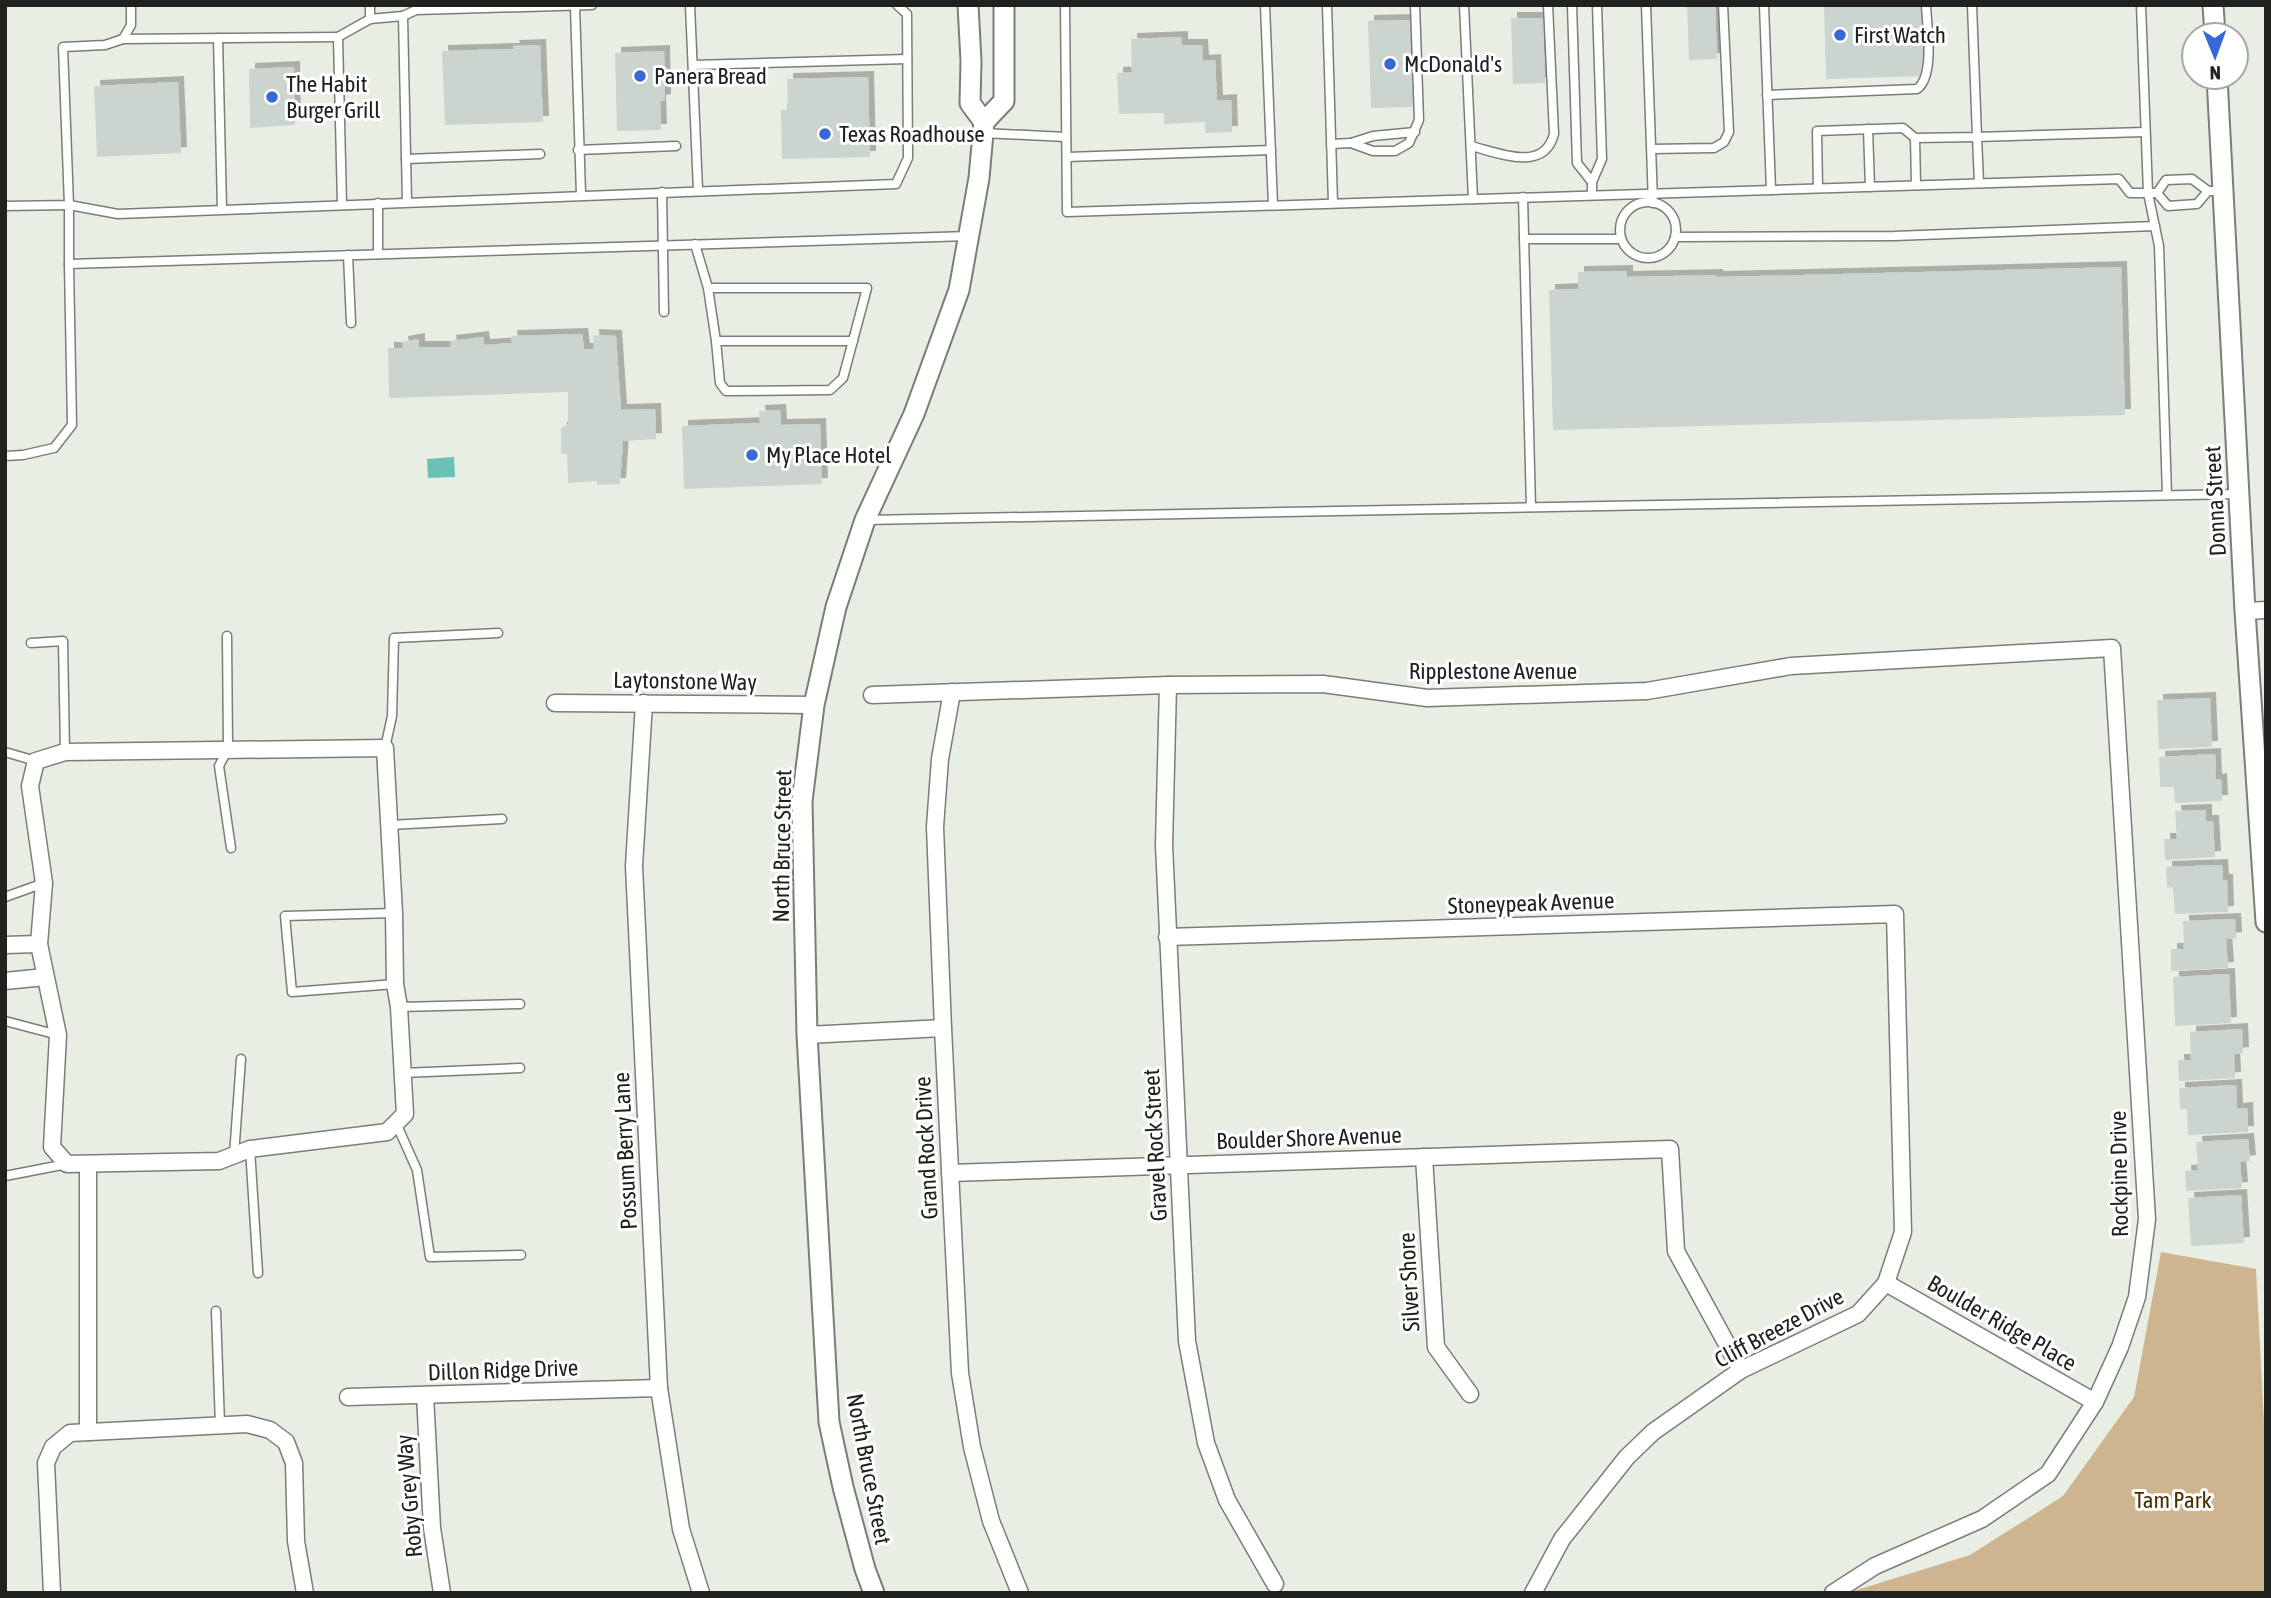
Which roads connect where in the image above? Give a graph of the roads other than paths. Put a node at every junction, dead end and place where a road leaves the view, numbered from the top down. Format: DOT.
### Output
graph roads {
  1 [pos="131,5"];
  2 [pos="370,5"];
  3 [pos="592,5"];
  4 [pos="690,5"];
  5 [pos="897,5"];
  6 [pos="968,5"];
  7 [pos="1004,5"];
  8 [pos="1065,5"];
  9 [pos="1265,5"];
  10 [pos="1327,5"];
  11 [pos="1415,5"];
  12 [pos="1464,5"];
  13 [pos="1548,5"];
  14 [pos="1572,5"];
  15 [pos="1597,5"];
  16 [pos="1646,5"];
  17 [pos="1723,5"];
  18 [pos="1764,5"];
  19 [pos="1926,5"];
  20 [pos="1972,5"];
  21 [pos="2141,5"];
  22 [pos="575,6"];
  23 [pos="402,16"];
  24 [pos="370,19"];
  25 [pos="338,37"];
  26 [pos="218,38"];
  27 [pos="123,39"];
  28 [pos="907,59"];
  29 [pos="693,65"];
  30 [pos="2217,91"];
  31 [pos="1767,95"];
  32 [pos="984,128"];
  33 [pos="1868,129"];
  34 [pos="1415,132"];
  35 [pos="2145,132"];
  36 [pos="1977,136"];
  37 [pos="1066,137"];
  38 [pos="1915,138"];
  39 [pos="1351,143"];
  40 [pos="1331,144"];
  41 [pos="676,146"];
  42 [pos="1471,146"];
  43 [pos="578,149"];
  44 [pos="1652,149"];
  45 [pos="1270,150"];
  46 [pos="540,153"];
  47 [pos="1067,157"];
  48 [pos="406,159"];
  49 [pos="1592,183"];
  50 [pos="1979,183"];
  51 [pos="1916,185"];
  52 [pos="1870,187"];
  53 [pos="1818,188"];
  54 [pos="698,190"];
  55 [pos="1771,190"];
  56 [pos="2216,191"];
  57 [pos="662,192"];
  58 [pos="2152,193"];
  59 [pos="581,195"];
  60 [pos="1592,195"];
  61 [pos="1522,197"];
  62 [pos="1653,198"];
  63 [pos="1473,199"];
  64 [pos="407,202"];
  65 [pos="377,203"];
  66 [pos="1333,203"];
  67 [pos="69,205"];
  68 [pos="342,205"];
  69 [pos="1273,205"];
  70 [pos="5,206"];
  71 [pos="222,209"];
  72 [pos="2155,226"];
  73 [pos="969,236"];
  74 [pos="1675,237"];
  75 [pos="1524,239"];
  76 [pos="1621,239"];
  77 [pos="695,244"];
  78 [pos="663,245"];
  79 [pos="379,254"];
  80 [pos="348,255"];
  81 [pos="69,264"];
  82 [pos="708,288"];
  83 [pos="664,312"];
  84 [pos="351,323"];
  85 [pos="716,341"];
  86 [pos="853,341"];
  87 [pos="5,456"];
  88 [pos="2239,494"];
  89 [pos="2167,495"];
  90 [pos="1531,507"];
  91 [pos="865,520"];
  92 [pos="2266,610"];
  93 [pos="2245,611"];
  94 [pos="498,633"];
  95 [pos="228,636"];
  96 [pos="31,643"];
  97 [pos="2112,648"];
  98 [pos="1168,685"];
  99 [pos="952,692"];
  100 [pos="872,695"];
  101 [pos="555,703"];
  102 [pos="644,703"];
  103 [pos="814,705"];
  104 [pos="385,748"];
  105 [pos="228,749"];
  106 [pos="5,752"];
  107 [pos="65,752"];
  108 [pos="36,761"];
  109 [pos="502,819"];
  110 [pos="390,825"];
  111 [pos="232,848"];
  112 [pos="44,883"];
  113 [pos="5,897"];
  114 [pos="394,913"];
  115 [pos="1895,914"];
  116 [pos="2266,922"];
  117 [pos="1167,937"];
  118 [pos="39,944"];
  119 [pos="5,945"];
  120 [pos="45,977"];
  121 [pos="5,981"];
  122 [pos="395,984"];
  123 [pos="520,1004"];
  124 [pos="399,1007"];
  125 [pos="5,1021"];
  126 [pos="943,1028"];
  127 [pos="58,1035"];
  128 [pos="807,1035"];
  129 [pos="241,1059"];
  130 [pos="520,1068"];
  131 [pos="402,1073"];
  132 [pos="396,1123"];
  133 [pos="250,1149"];
  134 [pos="234,1155"];
  135 [pos="1424,1157"];
  136 [pos="66,1164"];
  137 [pos="88,1165"];
  138 [pos="1178,1165"];
  139 [pos="950,1173"];
  140 [pos="5,1175"];
  141 [pos="521,1255"];
  142 [pos="258,1273"];
  143 [pos="1886,1283"];
  144 [pos="216,1311"];
  145 [pos="1741,1370"];
  146 [pos="659,1388"];
  147 [pos="1470,1394"];
  148 [pos="425,1395"];
  149 [pos="348,1397"];
  150 [pos="2095,1402"];
  151 [pos="220,1425"];
  152 [pos="88,1432"];
  153 [pos="1275,1584"];
  154 [pos="52,1593"];
  155 [pos="305,1593"];
  156 [pos="442,1593"];
  157 [pos="701,1593"];
  158 [pos="874,1593"];
  159 [pos="1020,1593"];
  160 [pos="1533,1593"];
  161 [pos="1833,1593"];
  1 -- 27 [label="lane"];
  2 -- 24 [label="lane"];
  3 -- 22 [label="lane"];
  4 -- 29 [label="lane"];
  5 -- 28 [label="lane"];
  6 -- 32 [label="street, North Bruce Street"];
  7 -- 32 [label="street"];
  8 -- 37 [label="lane"];
  9 -- 45 [label="lane"];
  10 -- 40 [label="lane"];
  11 -- 34 [label="lane"];
  12 -- 42 [label="lane"];
  13 -- 42 [label="lane"];
  14 -- 49 [label="lane"];
  15 -- 49 [label="lane"];
  16 -- 44 [label="lane"];
  17 -- 44 [label="lane"];
  18 -- 31 [label="lane"];
  19 -- 31 [label="lane"];
  20 -- 36 [label="lane"];
  21 -- 35 [label="lane"];
  22 -- 23 [label="lane"];
  22 -- 43 [label="lane"];
  23 -- 24 [label="lane"];
  23 -- 48 [label="lane"];
  24 -- 25 [label="lane"];
  25 -- 26 [label="lane"];
  25 -- 68 [label="lane"];
  26 -- 27 [label="lane"];
  26 -- 71 [label="lane"];
  27 -- 67 [label="lane"];
  28 -- 29 [label="lane"];
  28 -- 54 [label="lane"];
  29 -- 54 [label="lane"];
  30 -- 56 [label="street, Donna Street"];
  31 -- 55 [label="lane"];
  32 -- 37 [label="lane"];
  32 -- 73 [label="street, North Bruce Street"];
  33 -- 38 [label="lane"];
  33 -- 52 [label="lane"];
  33 -- 53 [label="lane"];
  34 -- 39 [label="lane"];
  34 -- 39 [label="lane"];
  35 -- 36 [label="lane"];
  35 -- 58 [label="lane"];
  36 -- 38 [label="lane"];
  36 -- 50 [label="lane"];
  37 -- 47 [label="lane"];
  38 -- 51 [label="lane"];
  39 -- 40 [label="lane"];
  40 -- 66 [label="lane"];
  41 -- 43 [label="lane"];
  42 -- 63 [label="lane"];
  43 -- 59 [label="lane"];
  44 -- 62 [label="lane"];
  45 -- 47 [label="lane"];
  45 -- 69 [label="lane"];
  46 -- 48 [label="lane"];
  47 -- 69 [label="lane"];
  48 -- 64 [label="lane"];
  49 -- 60 [label="lane"];
  50 -- 51 [label="lane"];
  50 -- 58 [label="lane"];
  51 -- 52 [label="lane"];
  52 -- 53 [label="lane"];
  53 -- 55 [label="lane"];
  54 -- 57 [label="lane"];
  55 -- 62 [label="lane"];
  56 -- 58 [label="lane"];
  56 -- 58 [label="lane"];
  56 -- 88 [label="street, Donna Street"];
  57 -- 59 [label="lane"];
  57 -- 78 [label="lane"];
  58 -- 72 [label="lane"];
  59 -- 64 [label="lane"];
  60 -- 61 [label="lane"];
  60 -- 62 [label="lane"];
  61 -- 63 [label="lane"];
  61 -- 75 [label="lane"];
  62 -- 74 [label="lane"];
  62 -- 76 [label="lane"];
  63 -- 66 [label="lane"];
  64 -- 65 [label="lane"];
  65 -- 68 [label="lane"];
  65 -- 79 [label="lane"];
  66 -- 69 [label="lane"];
  67 -- 70 [label="lane"];
  67 -- 71 [label="lane"];
  67 -- 81 [label="lane"];
  68 -- 71 [label="lane"];
  72 -- 74 [label="lane"];
  72 -- 89 [label="lane"];
  73 -- 77 [label="lane"];
  73 -- 91 [label="street, North Bruce Street"];
  74 -- 76 [label="lane"];
  75 -- 76 [label="lane"];
  75 -- 90 [label="lane"];
  77 -- 78 [label="lane"];
  77 -- 82 [label="lane"];
  78 -- 79 [label="lane"];
  78 -- 83 [label="lane"];
  79 -- 80 [label="lane"];
  80 -- 81 [label="lane"];
  80 -- 84 [label="lane"];
  81 -- 87 [label="lane"];
  82 -- 85 [label="lane"];
  82 -- 86 [label="lane"];
  85 -- 86 [label="lane"];
  85 -- 86 [label="lane"];
  88 -- 89 [label="lane"];
  88 -- 93 [label="street, Donna Street"];
  89 -- 90 [label="lane"];
  90 -- 91 [label="lane"];
  91 -- 103 [label="street, North Bruce Street"];
  92 -- 93 [label="street"];
  93 -- 116 [label="street, Donna Street"];
  94 -- 104 [label="lane"];
  95 -- 105 [label="lane"];
  96 -- 107 [label="lane"];
  97 -- 98 [label="street, Ripplestone Avenue"];
  97 -- 150 [label="street, Rockpine Drive"];
  98 -- 99 [label="street, Ripplestone Avenue"];
  98 -- 117 [label="street, Gravel Rock Street"];
  99 -- 100 [label="street, Ripplestone Avenue"];
  99 -- 126 [label="street, Grand Rock Drive"];
  101 -- 102 [label="street, Laytonstone Way"];
  102 -- 103 [label="street, Laytonstone Way"];
  102 -- 146 [label="street, Possum Berry Lane"];
  103 -- 128 [label="street, North Bruce Street"];
  104 -- 105 [label="street"];
  104 -- 110 [label="street"];
  105 -- 107 [label="street"];
  105 -- 111 [label="lane"];
  106 -- 108 [label="lane"];
  107 -- 108 [label="street"];
  108 -- 112 [label="street"];
  109 -- 110 [label="lane"];
  110 -- 114 [label="street"];
  112 -- 113 [label="lane"];
  112 -- 118 [label="street"];
  114 -- 122 [label="street"];
  114 -- 122 [label="lane"];
  115 -- 117 [label="street, Stoneypeak Avenue"];
  115 -- 143 [label="street, Cliff Breeze Drive"];
  117 -- 138 [label="street, Gravel Rock Street"];
  118 -- 119 [label="street"];
  118 -- 120 [label="street"];
  120 -- 121 [label="street"];
  120 -- 127 [label="street"];
  122 -- 124 [label="street"];
  123 -- 124 [label="lane"];
  124 -- 131 [label="street"];
  125 -- 127 [label="lane"];
  126 -- 128 [label="street"];
  126 -- 139 [label="street, Grand Rock Drive"];
  127 -- 136 [label="street"];
  128 -- 158 [label="street, North Bruce Street"];
  129 -- 134 [label="lane"];
  130 -- 131 [label="lane"];
  131 -- 132 [label="street"];
  132 -- 133 [label="street"];
  132 -- 141 [label="lane"];
  133 -- 134 [label="street"];
  133 -- 142 [label="lane"];
  134 -- 137 [label="street"];
  135 -- 138 [label="street, Boulder Shore Avenue"];
  135 -- 145 [label="street, Boulder Shore Avenue"];
  135 -- 147 [label="street, Silver Shore"];
  136 -- 137 [label="street"];
  136 -- 140 [label="lane"];
  137 -- 152 [label="street"];
  138 -- 139 [label="street, Boulder Shore Avenue"];
  138 -- 153 [label="street, Gravel Rock Street"];
  139 -- 159 [label="street, Grand Rock Drive"];
  143 -- 145 [label="street, Cliff Breeze Drive"];
  143 -- 150 [label="street, Boulder Ridge Place"];
  144 -- 151 [label="lane"];
  145 -- 160 [label="street, Cliff Breeze Drive"];
  146 -- 148 [label="street, Dillon Ridge Drive"];
  146 -- 157 [label="street, Possum Berry Lane"];
  148 -- 149 [label="street, Dillon Ridge Drive"];
  148 -- 156 [label="street, Roby Grey Way"];
  150 -- 161 [label="street, Rockpine Drive"];
  151 -- 152 [label="street"];
  151 -- 155 [label="street"];
  152 -- 154 [label="street"];
}
